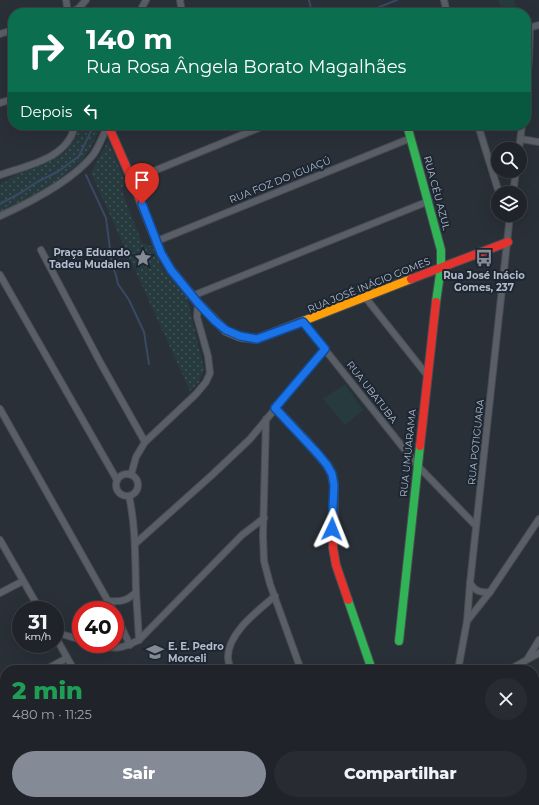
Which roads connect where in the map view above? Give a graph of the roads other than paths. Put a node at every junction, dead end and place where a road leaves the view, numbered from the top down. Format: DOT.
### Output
graph roads {
  1 [pos="86,0"];
  2 [pos="79,8"];
  3 [pos="73,130"];
  4 [pos="106,130"];
  5 [pos="110,130"];
  6 [pos="254,130"];
  7 [pos="409,130"];
  8 [pos="480,130"];
  9 [pos="522,130"];
  10 [pos="411,138"];
  11 [pos="521,139"];
  12 [pos="521,142"];
  13 [pos="539,142"];
  14 [pos="0,175"];
  15 [pos="132,180"];
  16 [pos="497,186"];
  17 [pos="429,201"];
  18 [pos="0,216"];
  19 [pos="509,224"];
  20 [pos="157,241"];
  21 [pos="508,242"];
  22 [pos="41,250"];
  23 [pos="441,267"];
  24 [pos="0,275"];
  25 [pos="192,296"];
  26 [pos="364,297"];
  27 [pos="198,303"];
  28 [pos="303,322"];
  29 [pos="325,349"];
  30 [pos="427,374"];
  31 [pos="0,408"];
  32 [pos="275,408"];
  33 [pos="266,418"];
  34 [pos="146,442"];
  35 [pos="417,465"];
  36 [pos="131,475"];
  37 [pos="117,480"];
  38 [pos="129,496"];
  39 [pos="264,518"];
  40 [pos="539,519"];
  41 [pos="476,526"];
  42 [pos="0,540"];
  43 [pos="136,543"];
  44 [pos="23,581"];
  45 [pos="470,583"];
  46 [pos="136,592"];
  47 [pos="490,592"];
  48 [pos="0,593"];
  49 [pos="275,596"];
  50 [pos="35,601"];
  51 [pos="108,601"];
  52 [pos="124,601"];
  53 [pos="467,621"];
  54 [pos="124,633"];
  55 [pos="139,640"];
  56 [pos="539,640"];
  57 [pos="398,641"];
  58 [pos="130,645"];
  59 [pos="124,647"];
  60 [pos="64,652"];
  61 [pos="539,653"];
  62 [pos="67,658"];
  63 [pos="527,659"];
  64 [pos="54,665"];
  65 [pos="71,665"];
  66 [pos="230,665"];
  67 [pos="299,665"];
  68 [pos="370,665"];
  69 [pos="461,665"];
  70 [pos="517,665"];
  1 -- 2 [label="street"];
  3 -- 14 [label="street"];
  4 -- 18 [label="street"];
  5 -- 15 [label="street, RUA JOSÉ INÁCIO GOMES"];
  6 -- 15 [label="street"];
  7 -- 10 [label="street, RUA CÉU AZUL"];
  8 -- 16 [label="street"];
  9 -- 11 [label="street"];
  10 -- 17 [label="street, RUA CÉU AZUL"];
  10 -- 20 [label="street, RUA FOZ DO IGUAÇÚ"];
  11 -- 12 [label="street"];
  11 -- 13 [label="street"];
  15 -- 20 [label="street, RUA JOSÉ INÁCIO GOMES"];
  17 -- 23 [label="street, RUA CÉU AZUL"];
  17 -- 25 [label="street"];
  19 -- 21 [label="street, RUA POTIGUARA"];
  20 -- 25 [label="street, RUA JOSÉ INÁCIO GOMES"];
  21 -- 23 [label="street, RUA JOSÉ INÁCIO GOMES"];
  21 -- 41 [label="street, RUA POTIGUARA"];
  22 -- 34 [label="street"];
  23 -- 26 [label="street, RUA JOSÉ INÁCIO GOMES"];
  23 -- 30 [label="street, RUA UMUARAMA"];
  24 -- 37 [label="street"];
  25 -- 27 [label="street, RUA JOSÉ INÁCIO GOMES"];
  26 -- 28 [label="street, RUA JOSÉ INÁCIO GOMES"];
  26 -- 30 [label="street"];
  27 -- 28 [label="street, RUA JOSÉ INÁCIO GOMES"];
  27 -- 34 [label="street"];
  28 -- 29 [label="street, RUA UBATUBA"];
  29 -- 32 [label="street"];
  29 -- 35 [label="street, RUA UBATUBA"];
  30 -- 35 [label="street, RUA UMUARAMA"];
  31 -- 51 [label="street"];
  32 -- 33 [label="street"];
  32 -- 68 [label="street"];
  33 -- 39 [label="street"];
  33 -- 43 [label="street"];
  34 -- 36 [label="street"];
  35 -- 41 [label="street, RUA UBATUBA"];
  35 -- 57 [label="street, RUA UMUARAMA"];
  36 -- 37 [label="street"];
  36 -- 38 [label="street"];
  37 -- 38 [label="street"];
  38 -- 43 [label="street"];
  39 -- 49 [label="street"];
  39 -- 55 [label="street"];
  40 -- 47 [label="street"];
  41 -- 45 [label="street, RUA POTIGUARA"];
  42 -- 44 [label="street"];
  43 -- 46 [label="street"];
  44 -- 48 [label="street"];
  44 -- 50 [label="street"];
  45 -- 47 [label="street"];
  45 -- 53 [label="street, RUA POTIGUARA"];
  46 -- 52 [label="street"];
  46 -- 55 [label="street"];
  47 -- 53 [label="street"];
  49 -- 66 [label="street"];
  49 -- 67 [label="street"];
  53 -- 69 [label="street, RUA POTIGUARA"];
  54 -- 58 [label="street"];
  55 -- 58 [label="street"];
  56 -- 63 [label="street"];
  58 -- 59 [label="street"];
  60 -- 62 [label="street"];
  61 -- 63 [label="street"];
  62 -- 64 [label="street"];
  62 -- 65 [label="street"];
  63 -- 70 [label="street"];
}
